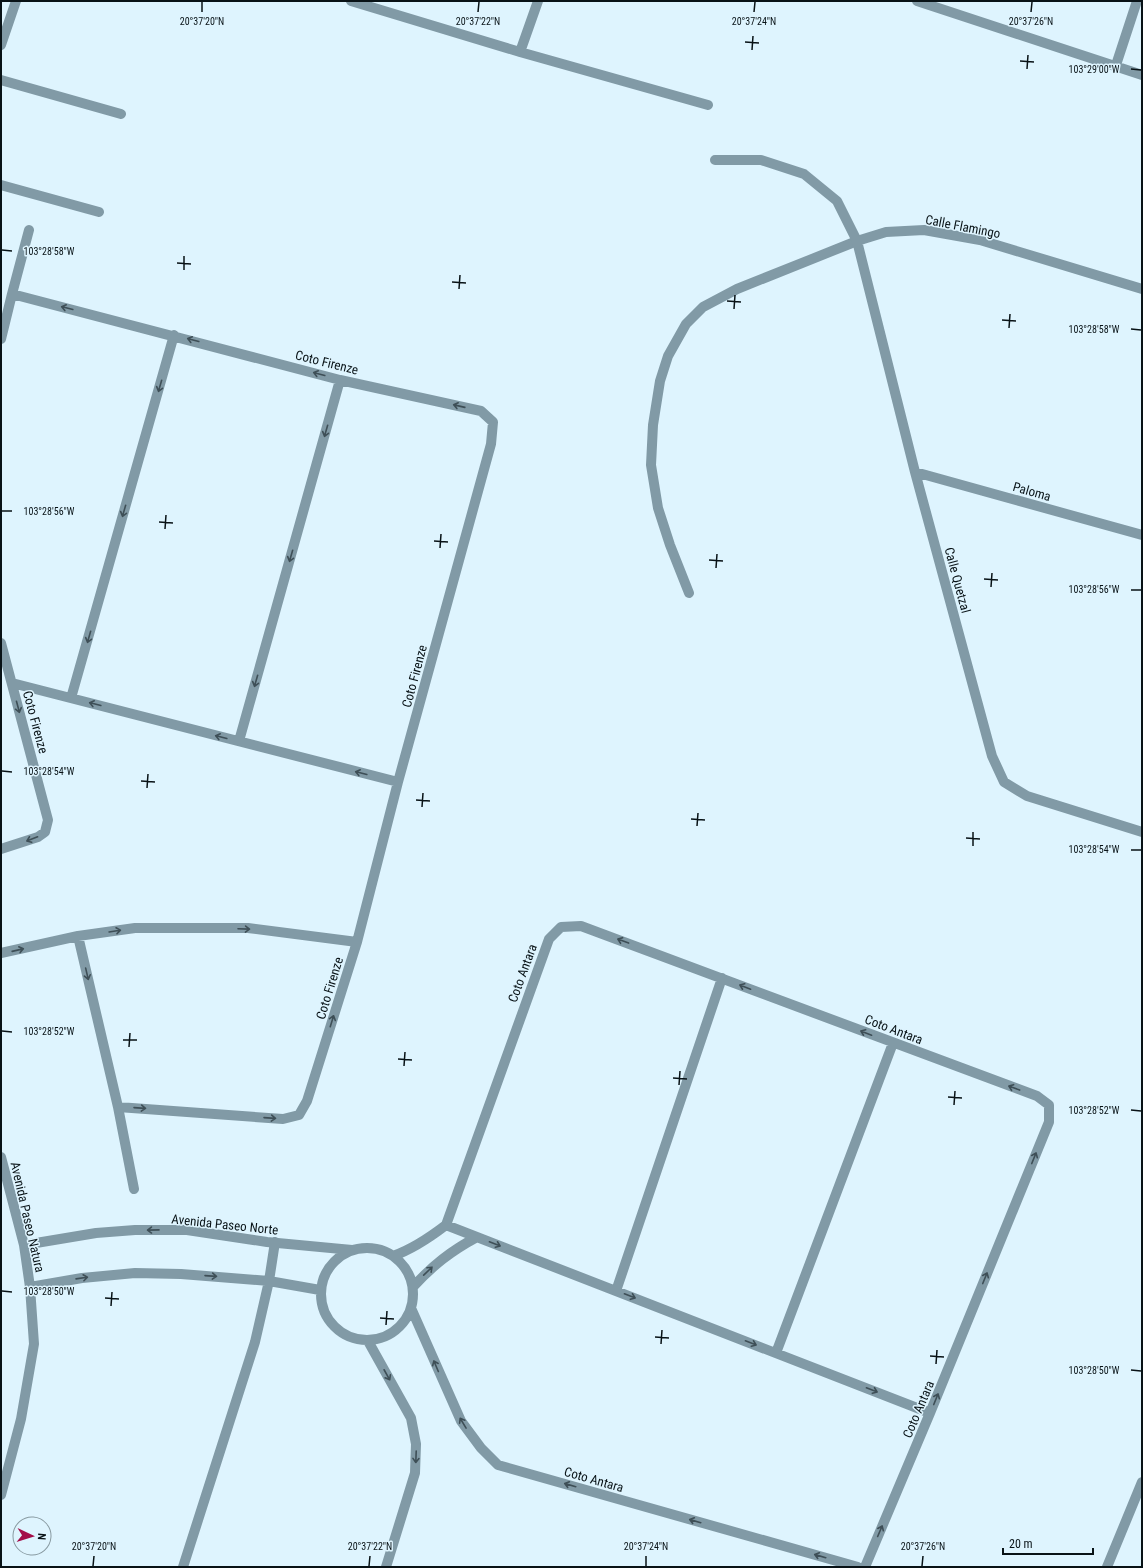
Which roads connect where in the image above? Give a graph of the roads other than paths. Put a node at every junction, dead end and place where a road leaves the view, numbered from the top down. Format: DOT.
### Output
graph roads {
  1 [pos="16,1"];
  2 [pos="351,1"];
  3 [pos="538,1"];
  4 [pos="917,1"];
  5 [pos="1136,1"];
  6 [pos="946,5"];
  7 [pos="1,45"];
  8 [pos="520,52"];
  9 [pos="1116,65"];
  10 [pos="1142,75"];
  11 [pos="1,80"];
  12 [pos="708,105"];
  13 [pos="121,114"];
  14 [pos="715,160"];
  15 [pos="1,185"];
  16 [pos="99,212"];
  17 [pos="29,230"];
  18 [pos="857,241"];
  19 [pos="1142,289"];
  20 [pos="12,294"];
  21 [pos="174,335"];
  22 [pos="1,338"];
  23 [pos="340,380"];
  24 [pos="915,472"];
  25 [pos="1142,535"];
  26 [pos="689,593"];
  27 [pos="1,643"];
  28 [pos="12,683"];
  29 [pos="71,698"];
  30 [pos="238,741"];
  31 [pos="398,782"];
  32 [pos="1142,832"];
  33 [pos="1,849"];
  34 [pos="78,936"];
  35 [pos="357,942"];
  36 [pos="1,954"];
  37 [pos="722,978"];
  38 [pos="893,1043"];
  39 [pos="118,1107"];
  40 [pos="1,1157"];
  41 [pos="134,1189"];
  42 [pos="446,1225"];
  43 [pos="478,1237"];
  44 [pos="275,1242"];
  45 [pos="24,1245"];
  46 [pos="352,1250"];
  47 [pos="393,1256"];
  48 [pos="269,1281"];
  49 [pos="30,1287"];
  50 [pos="413,1287"];
  51 [pos="320,1290"];
  52 [pos="616,1291"];
  53 [pos="411,1308"];
  54 [pos="368,1341"];
  55 [pos="776,1353"];
  56 [pos="930,1413"];
  57 [pos="1142,1482"];
  58 [pos="1,1495"];
  59 [pos="183,1567"];
  60 [pos="386,1567"];
  61 [pos="858,1567"];
  62 [pos="864,1567"];
  63 [pos="1107,1567"];
  1 -- 7 [label="street"];
  2 -- 8 [label="street"];
  3 -- 8 [label="street"];
  4 -- 6 [label="street"];
  5 -- 9 [label="street"];
  6 -- 9 [label="street"];
  8 -- 12 [label="street"];
  9 -- 10 [label="street"];
  11 -- 13 [label="street"];
  14 -- 18 [label="street"];
  15 -- 16 [label="street"];
  17 -- 20 [label="street"];
  18 -- 19 [label="street, Calle Flamingo"];
  18 -- 24 [label="street, Calle Quetzal"];
  18 -- 26 [label="street, Calle Flamingo"];
  21 -- 20 [label="street, Coto Firenze, one-way"];
  20 -- 22 [label="street"];
  23 -- 21 [label="street, Coto Firenze, one-way"];
  21 -- 29 [label="street, one-way"];
  23 -- 30 [label="street, one-way"];
  31 -- 23 [label="street, Coto Firenze, one-way"];
  24 -- 25 [label="street, Paloma"];
  24 -- 32 [label="street, Calle Quetzal"];
  27 -- 28 [label="street, Coto Firenze"];
  28 -- 29 [label="street"];
  28 -- 33 [label="street, Coto Firenze, one-way"];
  30 -- 29 [label="street, one-way"];
  31 -- 30 [label="street, one-way"];
  31 -- 35 [label="street, Coto Firenze"];
  34 -- 35 [label="street, one-way"];
  36 -- 34 [label="street, one-way"];
  34 -- 39 [label="street, one-way"];
  39 -- 35 [label="street, Coto Firenze, one-way"];
  38 -- 37 [label="street, Coto Antara, one-way"];
  37 -- 42 [label="street, Coto Antara, one-way"];
  37 -- 52 [label="street"];
  38 -- 55 [label="street"];
  56 -- 38 [label="street, Coto Antara, one-way"];
  39 -- 41 [label="street"];
  40 -- 45 [label="street, Avenida Paseo Natura"];
  42 -- 43 [label="street"];
  42 -- 47 [label="street"];
  50 -- 43 [label="street, one-way"];
  43 -- 52 [label="street, one-way"];
  44 -- 45 [label="street, Avenida Paseo Norte, one-way"];
  44 -- 46 [label="street, Avenida Paseo Norte"];
  44 -- 48 [label="street"];
  45 -- 49 [label="street, Avenida Paseo Natura"];
  46 -- 47 [label="street"];
  46 -- 51 [label="street"];
  47 -- 50 [label="street"];
  49 -- 48 [label="street, one-way"];
  48 -- 51 [label="street"];
  48 -- 59 [label="street"];
  49 -- 58 [label="street, Avenida Paseo Natura"];
  50 -- 53 [label="street"];
  51 -- 54 [label="street"];
  52 -- 55 [label="street, one-way"];
  53 -- 54 [label="street"];
  61 -- 53 [label="street, Coto Antara, one-way"];
  54 -- 60 [label="street, one-way"];
  55 -- 56 [label="street, one-way"];
  62 -- 56 [label="street, Coto Antara, one-way"];
  57 -- 63 [label="street"];
}
